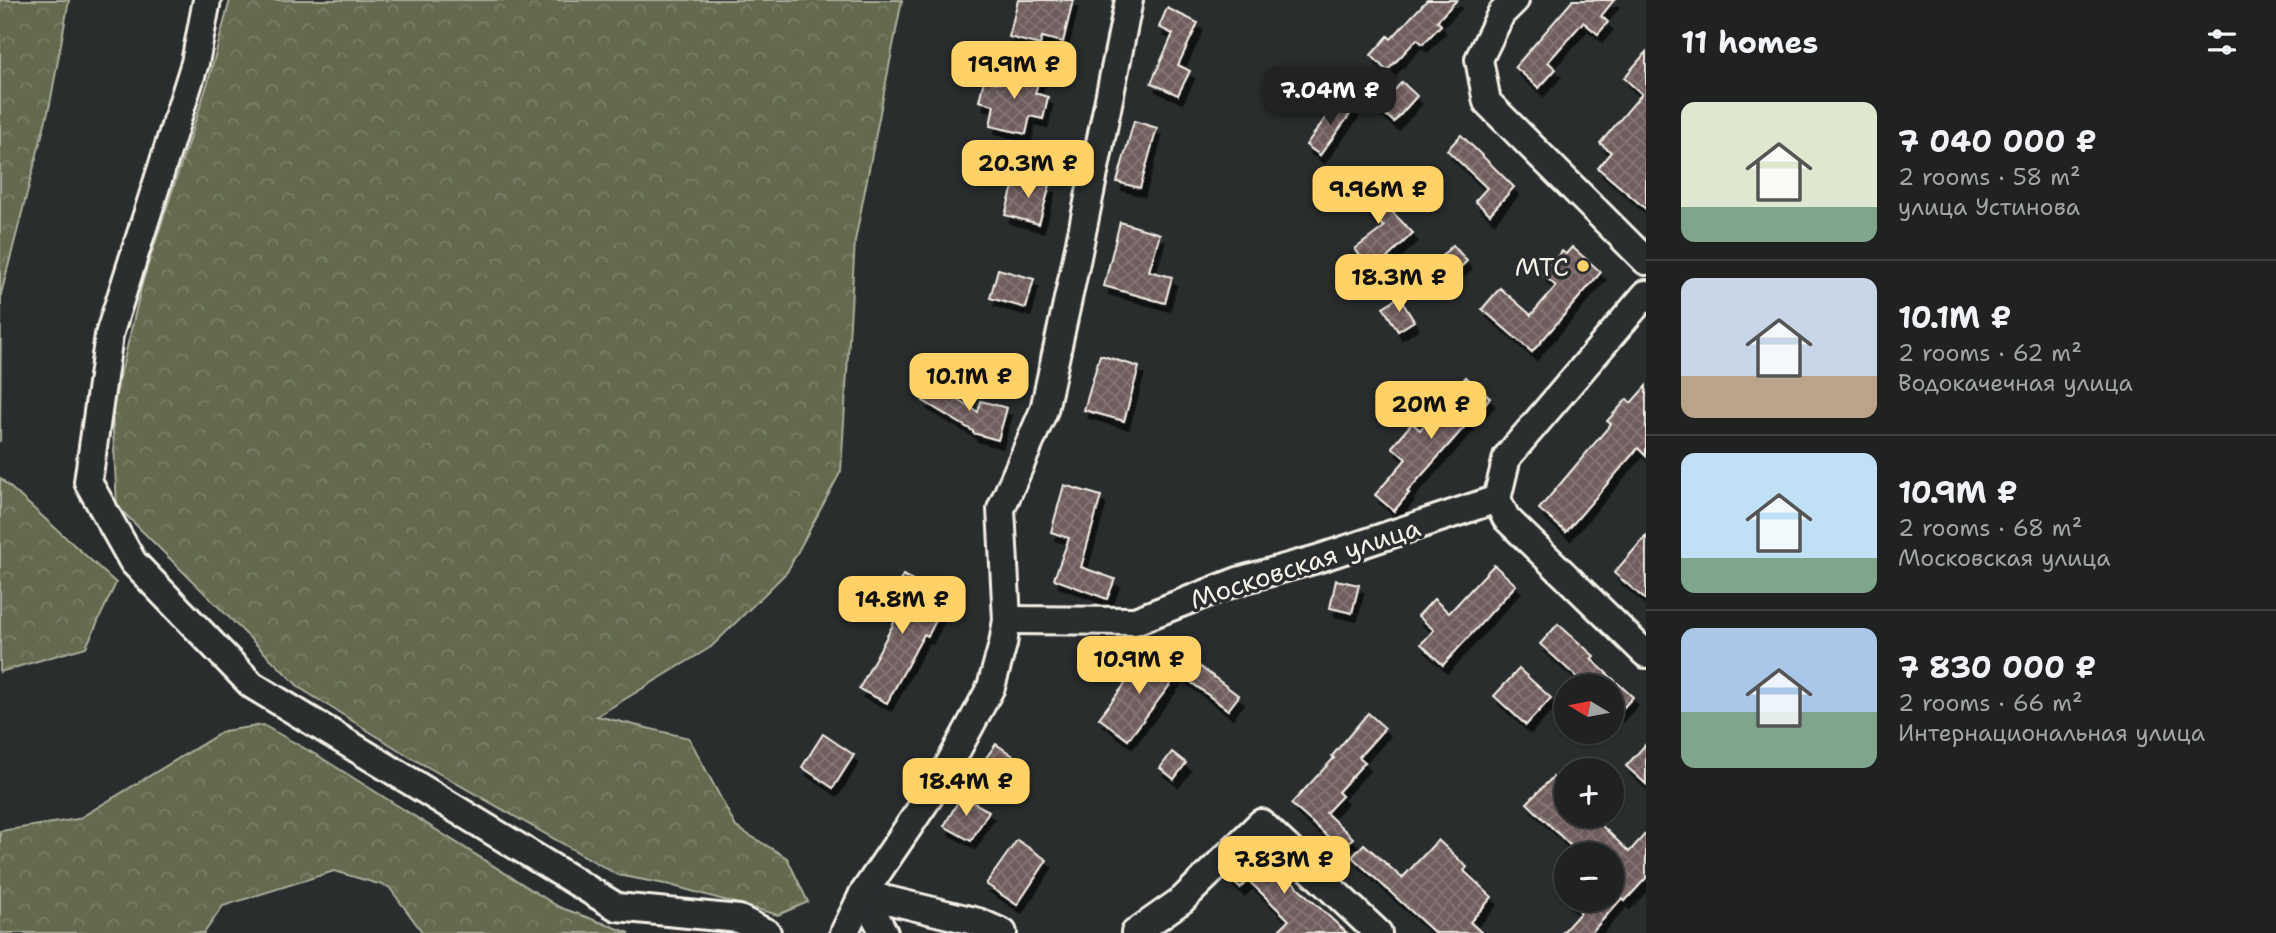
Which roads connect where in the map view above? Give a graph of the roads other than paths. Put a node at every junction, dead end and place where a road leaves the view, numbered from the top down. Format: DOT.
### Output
graph roads {
  1 [pos="206,0"];
  2 [pos="1129,0"];
  3 [pos="1515,0"];
  4 [pos="1646,261"];
  5 [pos="1646,294"];
  6 [pos="1497,499"];
  7 [pos="1007,620"];
  8 [pos="1646,654"];
  9 [pos="863,894"];
  10 [pos="767,933"];
  11 [pos="844,933"];
  12 [pos="884,933"];
  13 [pos="1003,933"];
  14 [pos="1135,933"];
  15 [pos="1378,933"];
  1 -- 10 [label="street"];
  2 -- 7 [label="street"];
  3 -- 4 [label="street"];
  5 -- 6 [label="street"];
  6 -- 7 [label="street, Московская улица"];
  6 -- 8 [label="street"];
  7 -- 9 [label="street"];
  9 -- 11 [label="street"];
  9 -- 12 [label="street"];
  9 -- 13 [label="street"];
  14 -- 15 [label="street"];
}
